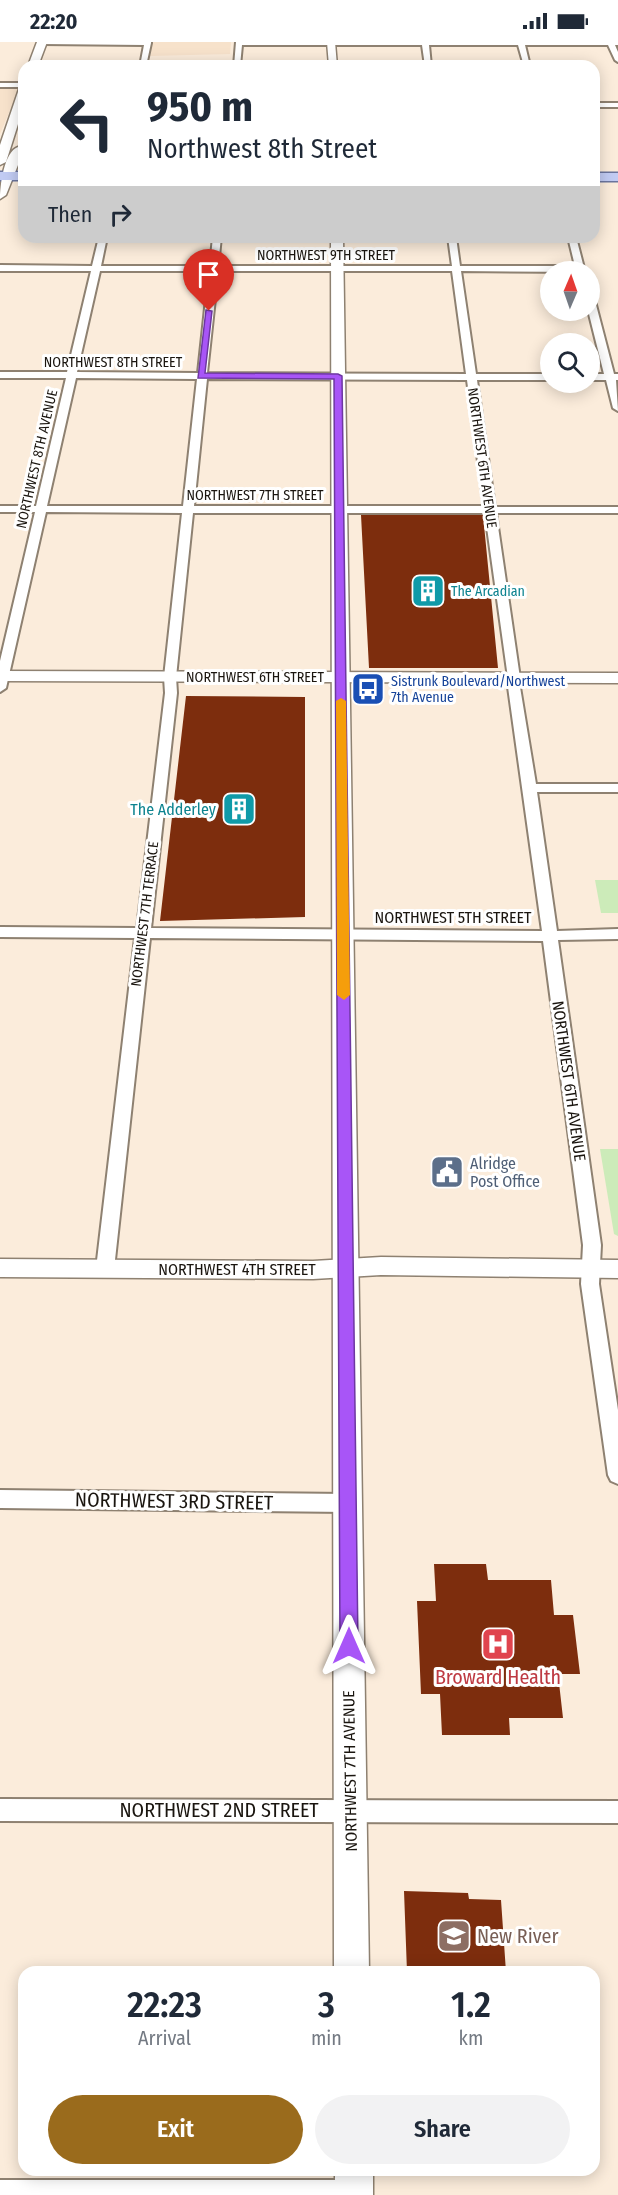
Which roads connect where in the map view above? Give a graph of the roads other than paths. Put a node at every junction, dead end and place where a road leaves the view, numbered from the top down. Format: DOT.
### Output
graph roads {
  1 [pos="42,42"];
  2 [pos="56,42"];
  3 [pos="239,42"];
  4 [pos="425,42"];
  5 [pos="521,42"];
  6 [pos="148,43"];
  7 [pos="331,43"];
  8 [pos="613,43"];
  9 [pos="52,53"];
  10 [pos="35,60"];
  11 [pos="144,60"];
  12 [pos="238,60"];
  13 [pos="332,60"];
  14 [pos="427,60"];
  15 [pos="526,60"];
  16 [pos="618,60"];
  17 [pos="0,85"];
  18 [pos="18,86"];
  19 [pos="18,102"];
  20 [pos="600,105"];
  21 [pos="618,105"];
  22 [pos="3,139"];
  23 [pos="18,148"];
  24 [pos="0,162"];
  25 [pos="600,177"];
  26 [pos="618,177"];
  27 [pos="18,178"];
  28 [pos="2,182"];
  29 [pos="18,182"];
  30 [pos="600,183"];
  31 [pos="618,183"];
  32 [pos="102,243"];
  33 [pos="216,243"];
  34 [pos="337,243"];
  35 [pos="453,243"];
  36 [pos="574,243"];
  37 [pos="579,261"];
  38 [pos="0,268"];
  39 [pos="96,268"];
  40 [pos="214,268"];
  41 [pos="337,268"];
  42 [pos="456,269"];
  43 [pos="540,270"];
  44 [pos="596,321"];
  45 [pos="0,375"];
  46 [pos="72,375"];
  47 [pos="201,376"];
  48 [pos="338,376"];
  49 [pos="471,377"];
  50 [pos="540,377"];
  51 [pos="614,377"];
  52 [pos="618,408"];
  53 [pos="41,508"];
  54 [pos="0,509"];
  55 [pos="187,510"];
  56 [pos="339,510"];
  57 [pos="489,510"];
  58 [pos="618,510"];
  59 [pos="618,678"];
  60 [pos="1,682"];
  61 [pos="171,682"];
  62 [pos="341,682"];
  63 [pos="514,682"];
  64 [pos="618,687"];
  65 [pos="530,788"];
  66 [pos="618,788"];
  67 [pos="0,932"];
  68 [pos="143,933"];
  69 [pos="618,934"];
  70 [pos="343,935"];
  71 [pos="548,936"];
  72 [pos="0,1268"];
  73 [pos="346,1268"];
  74 [pos="105,1269"];
  75 [pos="591,1269"];
  76 [pos="618,1269"];
  77 [pos="618,1475"];
  78 [pos="0,1499"];
  79 [pos="348,1503"];
  80 [pos="351,1809"];
  81 [pos="0,1810"];
  82 [pos="618,1812"];
  83 [pos="352,1966"];
  84 [pos="354,2186"];
  85 [pos="0,2193"];
  1 -- 2 [label="street"];
  1 -- 10 [label="main road"];
  2 -- 6 [label="street"];
  2 -- 9 [label="main road"];
  3 -- 7 [label="street"];
  3 -- 12 [label="street"];
  4 -- 5 [label="street"];
  4 -- 7 [label="street"];
  4 -- 14 [label="street"];
  5 -- 8 [label="street"];
  5 -- 15 [label="street"];
  6 -- 11 [label="street"];
  7 -- 13 [label="street"];
  8 -- 16 [label="street"];
  17 -- 18 [label="street"];
  19 -- 22 [label="main road"];
  20 -- 21 [label="street"];
  22 -- 24 [label="main road"];
  23 -- 28 [label="main road"];
  25 -- 26 [label="main road"];
  27 -- 28 [label="main road"];
  28 -- 29 [label="main road"];
  30 -- 31 [label="main road"];
  32 -- 39 [label="street, NORTHWEST 8TH AVENUE"];
  33 -- 40 [label="street, NORTHWEST 7TH TERRACE"];
  34 -- 41 [label="main road, NORTHWEST 7TH AVENUE"];
  35 -- 42 [label="street, NORTHWEST 6TH AVENUE"];
  36 -- 37 [label="street"];
  38 -- 39 [label="street, NORTHWEST 9TH STREET"];
  39 -- 40 [label="street, NORTHWEST 9TH STREET"];
  39 -- 46 [label="street, NORTHWEST 8TH AVENUE"];
  40 -- 41 [label="street, NORTHWEST 9TH STREET"];
  40 -- 47 [label="street, NORTHWEST 7TH TERRACE"];
  41 -- 42 [label="street, NORTHWEST 9TH STREET"];
  41 -- 48 [label="main road, NORTHWEST 7TH AVENUE"];
  42 -- 43 [label="street, NORTHWEST 9TH STREET"];
  42 -- 49 [label="street, NORTHWEST 6TH AVENUE"];
  44 -- 51 [label="street"];
  45 -- 46 [label="street, NORTHWEST 8TH STREET"];
  46 -- 47 [label="street, NORTHWEST 8TH STREET"];
  46 -- 53 [label="street, NORTHWEST 8TH AVENUE"];
  47 -- 48 [label="street, NORTHWEST 8TH STREET"];
  47 -- 55 [label="street, NORTHWEST 7TH TERRACE"];
  48 -- 49 [label="street, NORTHWEST 8TH STREET"];
  48 -- 56 [label="main road, NORTHWEST 7TH AVENUE"];
  49 -- 50 [label="street, NORTHWEST 8TH STREET"];
  49 -- 57 [label="street, NORTHWEST 6TH AVENUE"];
  51 -- 52 [label="street"];
  53 -- 54 [label="street, NORTHWEST 7TH STREET"];
  53 -- 55 [label="street, NORTHWEST 7TH STREET"];
  53 -- 60 [label="street, NORTHWEST 8TH AVENUE"];
  55 -- 56 [label="street, NORTHWEST 7TH STREET"];
  55 -- 61 [label="street, NORTHWEST 7TH TERRACE"];
  56 -- 57 [label="street, NORTHWEST 7TH STREET"];
  56 -- 62 [label="main road, NORTHWEST 7TH AVENUE"];
  57 -- 58 [label="street, NORTHWEST 7TH STREET"];
  57 -- 63 [label="street, NORTHWEST 6TH AVENUE"];
  59 -- 63 [label="street, NORTHWEST 6TH STREET"];
  60 -- 61 [label="street, NORTHWEST 6TH STREET"];
  61 -- 62 [label="street, NORTHWEST 6TH STREET"];
  61 -- 68 [label="street, NORTHWEST 7TH TERRACE"];
  62 -- 63 [label="street, NORTHWEST 6TH STREET"];
  62 -- 70 [label="main road, NORTHWEST 7TH AVENUE"];
  63 -- 64 [label="street, NORTHWEST 6TH STREET"];
  63 -- 65 [label="street, NORTHWEST 6TH AVENUE"];
  65 -- 66 [label="street"];
  65 -- 71 [label="street, NORTHWEST 6TH AVENUE"];
  67 -- 68 [label="street, NORTHWEST 5TH STREET"];
  68 -- 70 [label="street, NORTHWEST 5TH STREET"];
  68 -- 74 [label="street, NORTHWEST 7TH TERRACE"];
  69 -- 71 [label="street, NORTHWEST 5TH STREET"];
  70 -- 71 [label="street, NORTHWEST 5TH STREET"];
  70 -- 73 [label="main road, NORTHWEST 7TH AVENUE"];
  71 -- 75 [label="street, NORTHWEST 6TH AVENUE"];
  72 -- 74 [label="street, NORTHWEST 4TH STREET"];
  73 -- 74 [label="street, NORTHWEST 4TH STREET"];
  73 -- 75 [label="street, NORTHWEST 4TH STREET"];
  73 -- 79 [label="main road, NORTHWEST 7TH AVENUE"];
  75 -- 76 [label="street, NORTHWEST 4TH STREET"];
  75 -- 77 [label="street, NORTHWEST 6TH AVENUE"];
  78 -- 79 [label="street, NORTHWEST 3RD STREET"];
  79 -- 80 [label="main road, NORTHWEST 7TH AVENUE"];
  80 -- 81 [label="street, NORTHWEST 2ND STREET"];
  80 -- 82 [label="street, NORTHWEST 2ND STREET"];
  80 -- 83 [label="main road, NORTHWEST 7TH AVENUE"];
  84 -- 85 [label="street"];
}
